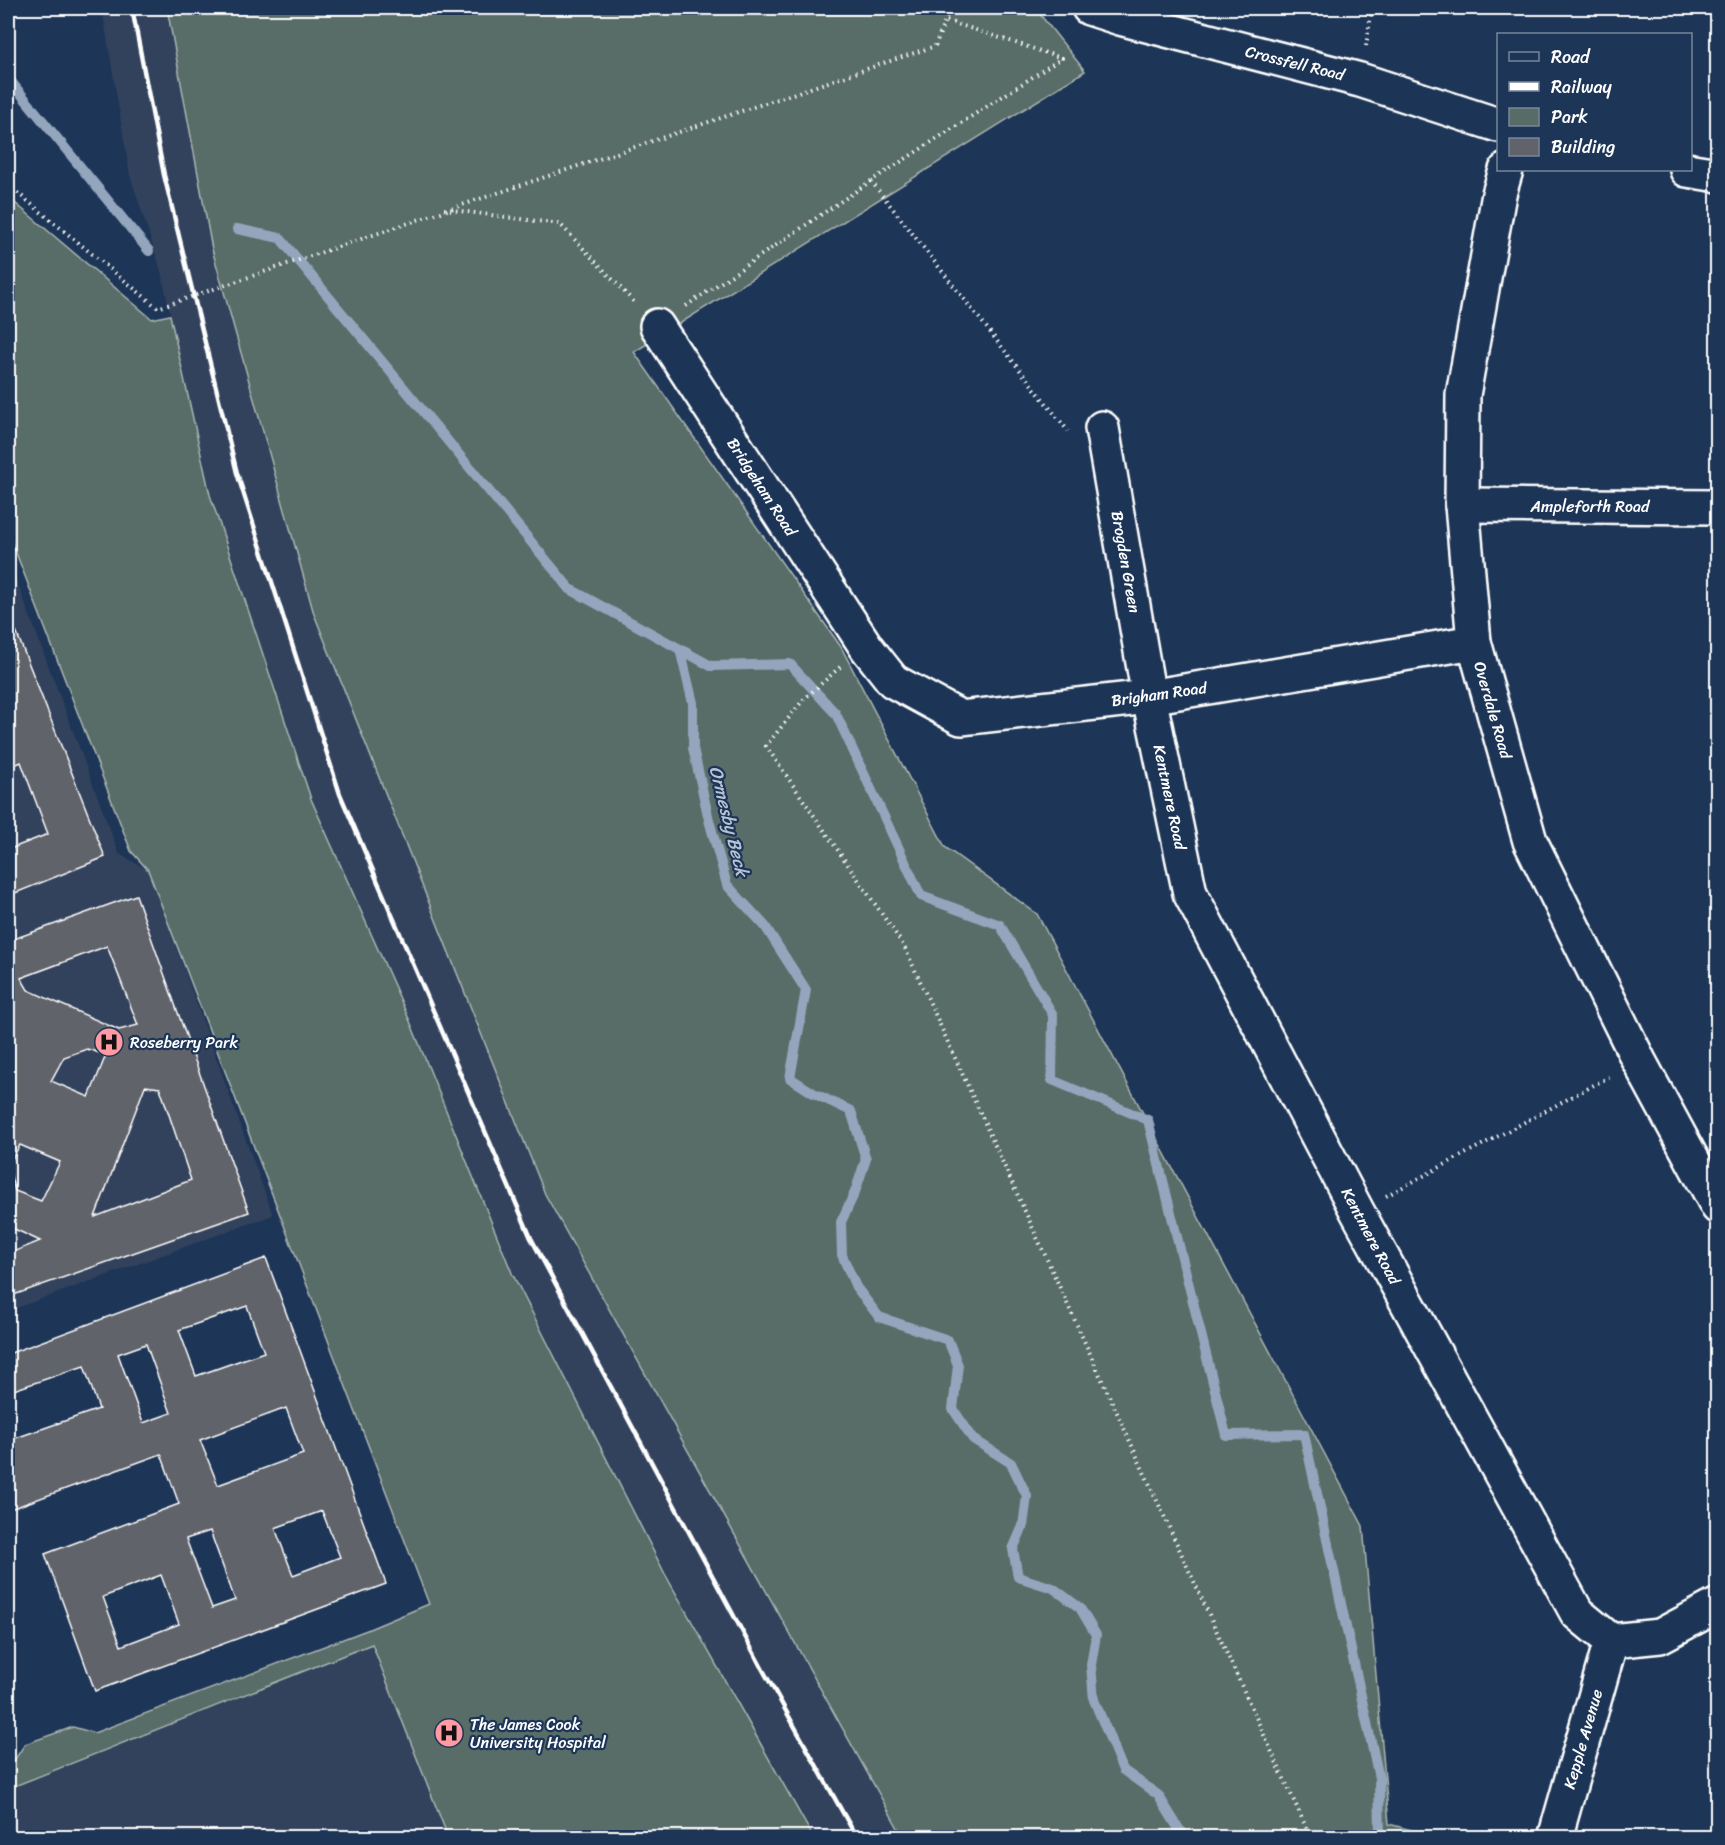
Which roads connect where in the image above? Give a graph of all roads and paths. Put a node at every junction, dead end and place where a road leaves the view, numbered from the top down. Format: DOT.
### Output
graph roads {
  1 [pos="950,8"];
  2 [pos="1089,8"];
  3 [pos="945,20"];
  4 [pos="1497,124"];
  5 [pos="1506,171"];
  6 [pos="1692,171"];
  7 [pos="1718,175"];
  8 [pos="871,182"];
  9 [pos="8,185"];
  10 [pos="444,209"];
  11 [pos="657,326"];
  12 [pos="1102,428"];
  13 [pos="1461,505"];
  14 [pos="1718,507"];
  15 [pos="1474,642"];
  16 [pos="867,648"];
  17 [pos="832,672"];
  18 [pos="1149,697"];
  19 [pos="1639,1061"];
  20 [pos="1718,1208"];
  21 [pos="1357,1211"];
  22 [pos="1718,1605"];
  23 [pos="1611,1641"];
  24 [pos="1311,1838"];
  25 [pos="1555,1838"];
  1 -- 3 [label="path"];
  2 -- 4 [label="street, Crossfell Road"];
  3 -- 8 [label="path"];
  3 -- 10 [label="path"];
  5 -- 13 [label="street, Overdale Road"];
  6 -- 7 [label="street"];
  8 -- 11 [label="path"];
  8 -- 12 [label="path"];
  9 -- 10 [label="path, bridge"];
  10 -- 11 [label="path"];
  11 -- 16 [label="street, Bridgeham Road"];
  12 -- 18 [label="street, Brogden Green"];
  13 -- 14 [label="street, Ampleforth Road"];
  13 -- 15 [label="street, Overdale Road"];
  15 -- 18 [label="street, Brigham Road"];
  15 -- 19 [label="street, Overdale Road"];
  16 -- 18 [label="street, Brigham Road"];
  17 -- 24 [label="path"];
  18 -- 21 [label="street, Kentmere Road"];
  19 -- 20 [label="street, Overdale Road"];
  19 -- 21 [label="path"];
  21 -- 23 [label="street, Kentmere Road"];
  22 -- 23 [label="street"];
  23 -- 25 [label="street, Kepple Avenue"];
}
